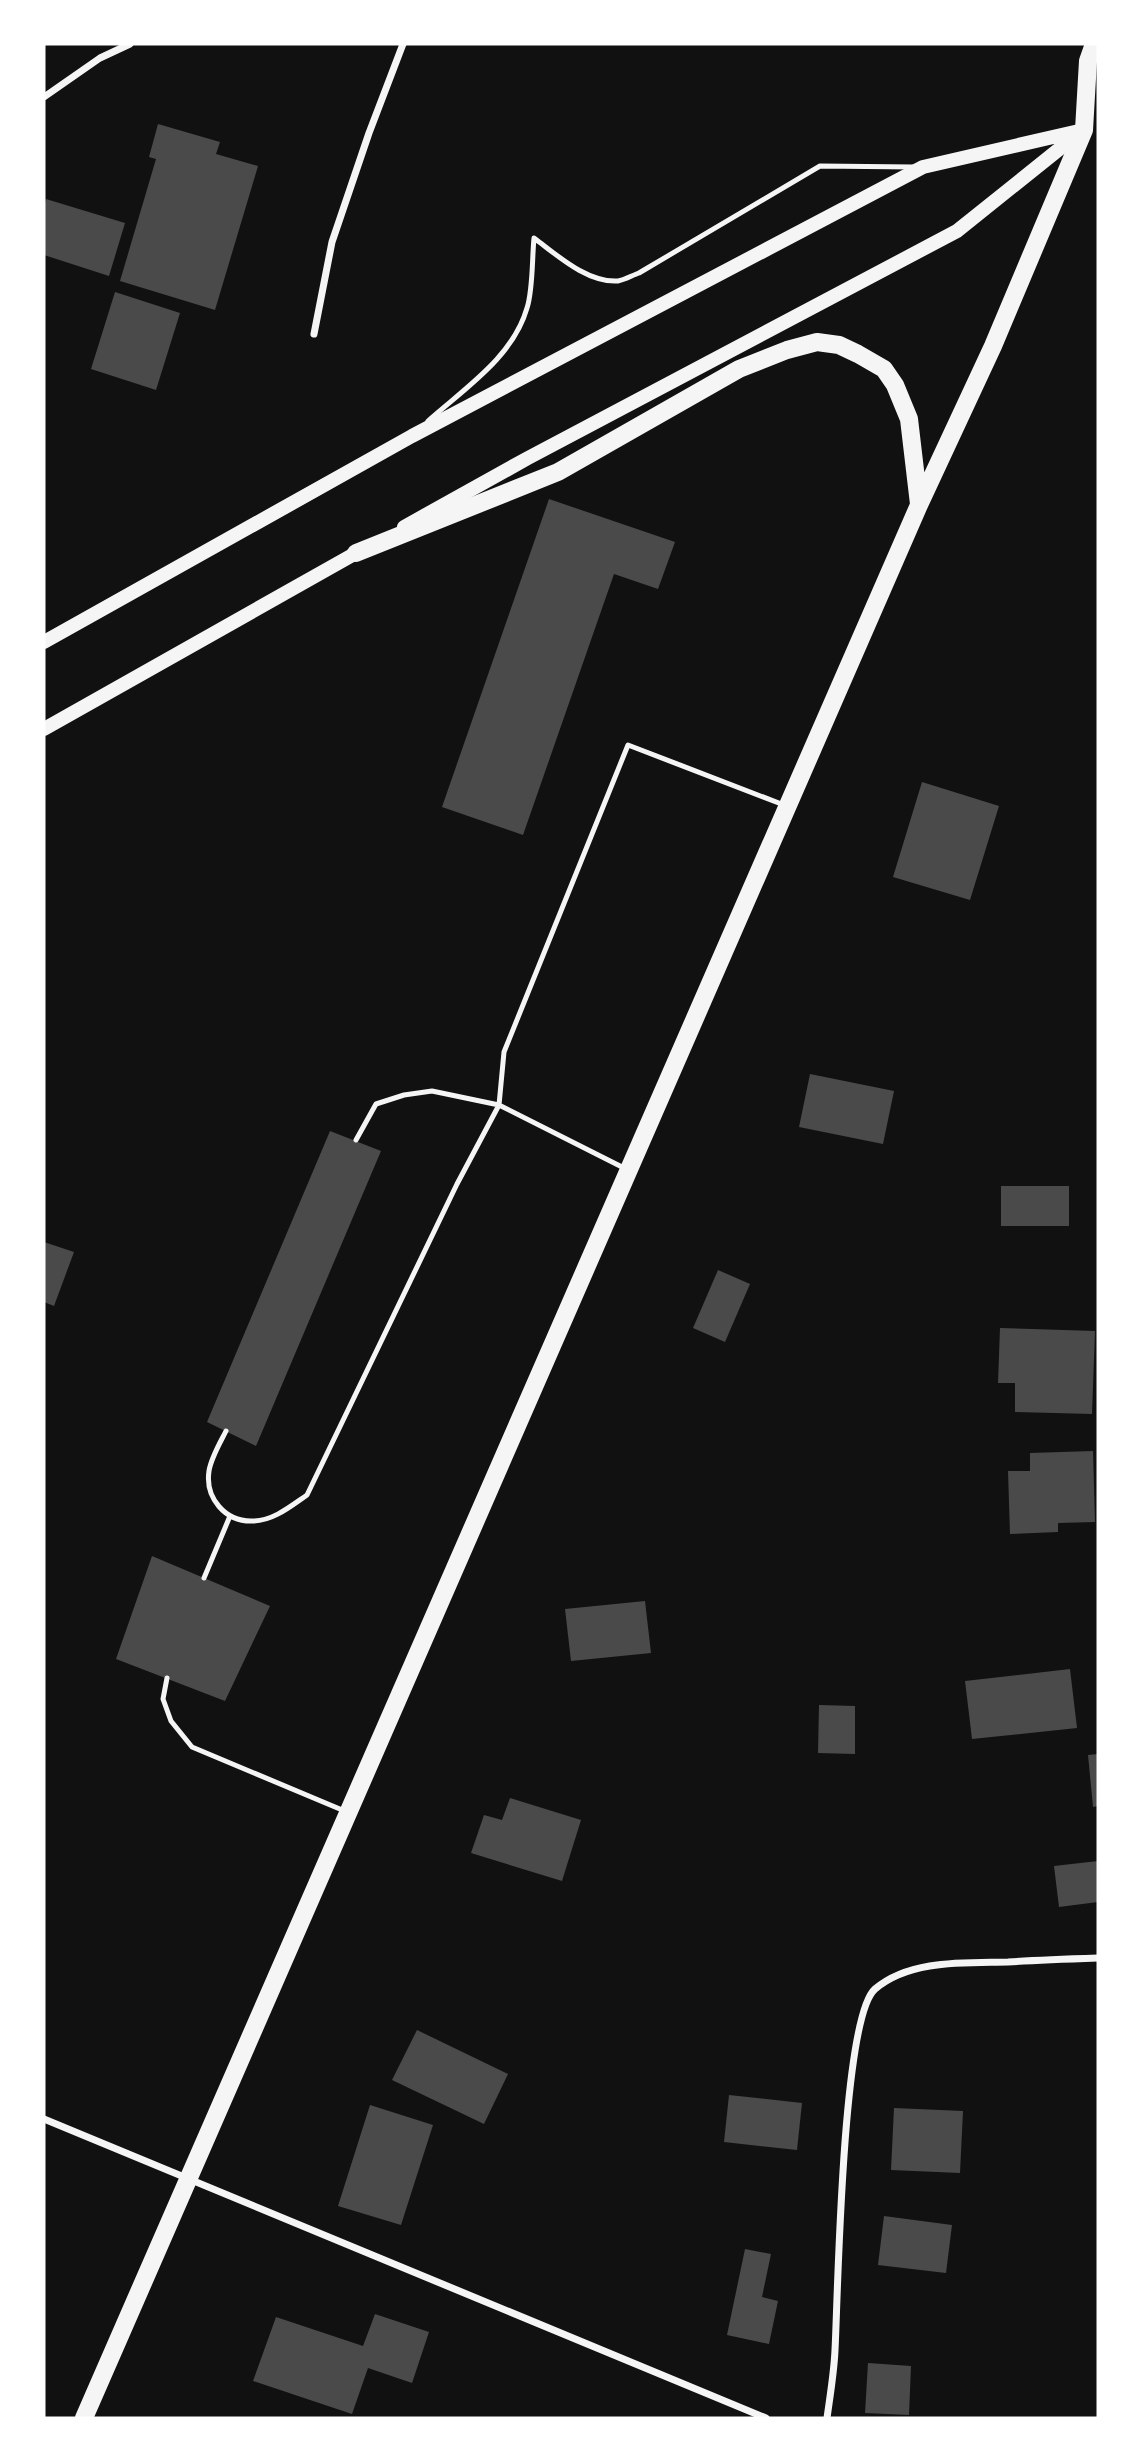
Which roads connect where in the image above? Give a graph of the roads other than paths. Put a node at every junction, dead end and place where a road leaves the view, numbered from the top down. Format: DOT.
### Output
graph roads {
  1 [pos="130,44"];
  2 [pos="403,44"];
  3 [pos="1094,44"];
  4 [pos="44,97"];
  5 [pos="1098,114"];
  6 [pos="1091,126"];
  7 [pos="923,167"];
  8 [pos="314,334"];
  9 [pos="412,436"];
  10 [pos="919,505"];
  11 [pos="356,553"];
  12 [pos="44,642"];
  13 [pos="44,729"];
  14 [pos="787,806"];
  15 [pos="499,1105"];
  16 [pos="356,1140"];
  17 [pos="629,1170"];
  18 [pos="226,1431"];
  19 [pos="230,1516"];
  20 [pos="204,1578"];
  21 [pos="167,1678"];
  22 [pos="348,1812"];
  23 [pos="1098,1958"];
  24 [pos="44,2119"];
  25 [pos="188,2180"];
  26 [pos="84,2418"];
  27 [pos="766,2418"];
  28 [pos="827,2418"];
  1 -- 4 [label="street"];
  2 -- 8 [label="street"];
  3 -- 6 [label="main road"];
  5 -- 6 [label="main road"];
  6 -- 7 [label="main road"];
  6 -- 10 [label="main road"];
  6 -- 11 [label="main road"];
  7 -- 9 [label="main road"];
  7 -- 9 [label="lane"];
  9 -- 12 [label="main road"];
  10 -- 11 [label="main road"];
  10 -- 14 [label="main road"];
  11 -- 13 [label="main road"];
  14 -- 15 [label="lane"];
  14 -- 17 [label="main road"];
  15 -- 16 [label="lane"];
  15 -- 17 [label="lane"];
  15 -- 19 [label="lane"];
  17 -- 22 [label="main road"];
  18 -- 19 [label="lane"];
  19 -- 20 [label="lane"];
  21 -- 22 [label="lane"];
  22 -- 25 [label="main road"];
  23 -- 28 [label="street"];
  24 -- 25 [label="street"];
  25 -- 26 [label="main road"];
  25 -- 27 [label="street"];
}
